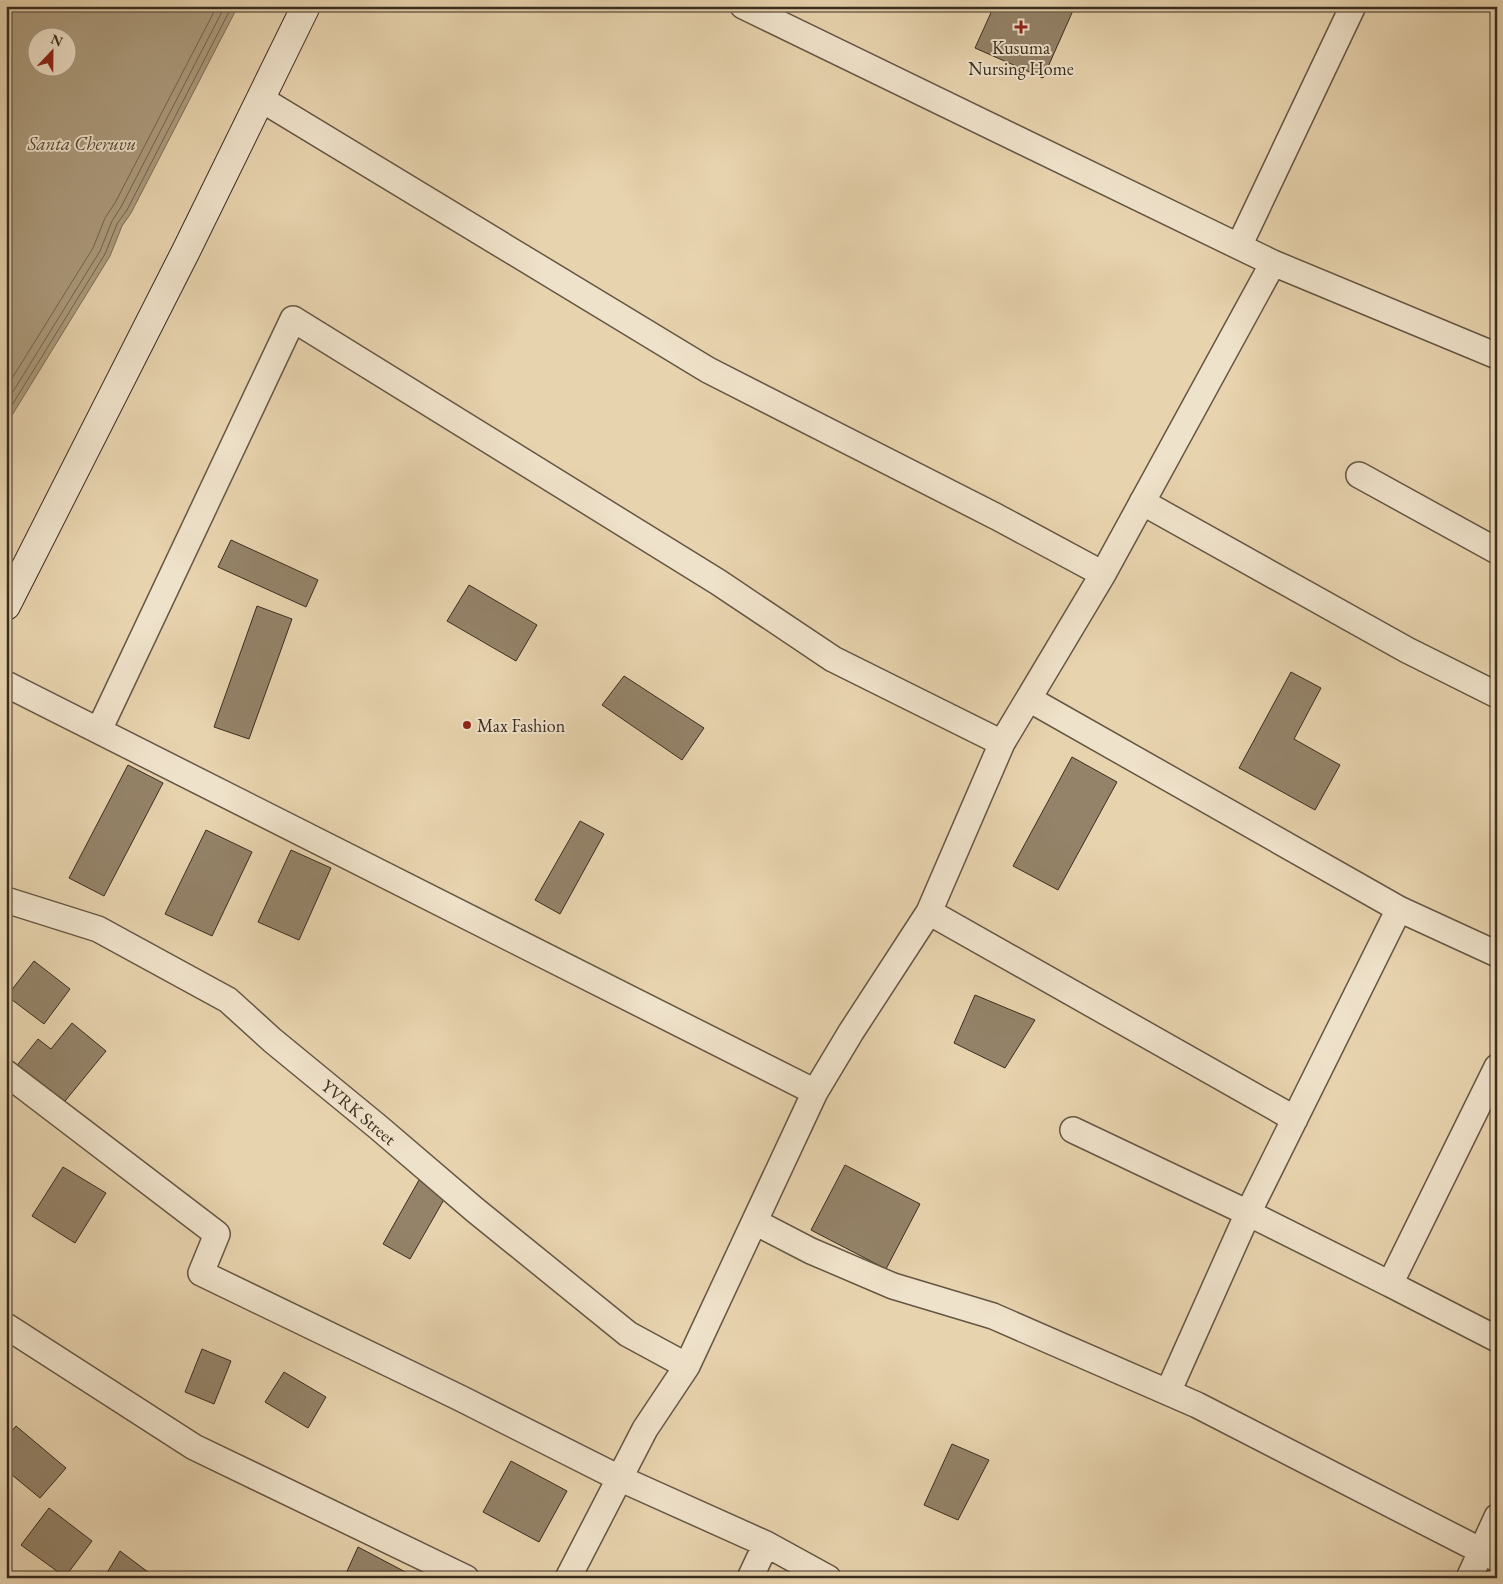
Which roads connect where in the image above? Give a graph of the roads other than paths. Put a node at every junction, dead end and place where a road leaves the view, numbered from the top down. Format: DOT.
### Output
graph roads {
  1 [pos="306,6"];
  2 [pos="743,6"];
  3 [pos="1353,6"];
  4 [pos="261,99"];
  5 [pos="1239,246"];
  6 [pos="1273,263"];
  7 [pos="1497,356"];
  8 [pos="1359,475"];
  9 [pos="1142,502"];
  10 [pos="1497,552"];
  11 [pos="1103,574"];
  12 [pos="6,606"];
  13 [pos="6,684"];
  14 [pos="1497,695"];
  15 [pos="1028,699"];
  16 [pos="99,730"];
  17 [pos="1002,743"];
  18 [pos="6,900"];
  19 [pos="1399,910"];
  20 [pos="928,912"];
  21 [pos="1497,954"];
  22 [pos="1497,1067"];
  23 [pos="6,1073"];
  24 [pos="816,1092"];
  25 [pos="1295,1119"];
  26 [pos="1073,1130"];
  27 [pos="1248,1213"];
  28 [pos="755,1222"];
  29 [pos="1390,1284"];
  30 [pos="6,1326"];
  31 [pos="1497,1339"];
  32 [pos="687,1366"];
  33 [pos="1168,1392"];
  34 [pos="619,1478"];
  35 [pos="1497,1517"];
  36 [pos="766,1544"];
  37 [pos="1489,1555"];
  38 [pos="466,1578"];
  39 [pos="568,1578"];
  40 [pos="750,1578"];
  41 [pos="828,1578"];
  42 [pos="1469,1578"];
  1 -- 4 [label="main road"];
  2 -- 5 [label="street"];
  3 -- 5 [label="street"];
  4 -- 11 [label="street"];
  4 -- 12 [label="main road"];
  5 -- 6 [label="street"];
  6 -- 7 [label="street"];
  6 -- 9 [label="street"];
  8 -- 10 [label="street"];
  9 -- 11 [label="street"];
  9 -- 14 [label="street"];
  11 -- 15 [label="street"];
  13 -- 16 [label="street"];
  15 -- 17 [label="street"];
  15 -- 19 [label="street"];
  16 -- 17 [label="street"];
  16 -- 24 [label="street"];
  17 -- 20 [label="street"];
  18 -- 32 [label="street, YVRK Street"];
  19 -- 21 [label="street"];
  19 -- 25 [label="street"];
  20 -- 24 [label="street"];
  20 -- 25 [label="street"];
  22 -- 29 [label="street"];
  23 -- 34 [label="street"];
  24 -- 28 [label="street"];
  25 -- 27 [label="street"];
  26 -- 27 [label="street"];
  27 -- 29 [label="street"];
  27 -- 33 [label="street"];
  28 -- 32 [label="street"];
  28 -- 33 [label="street"];
  29 -- 31 [label="street"];
  30 -- 38 [label="street"];
  32 -- 34 [label="street"];
  33 -- 37 [label="street"];
  34 -- 36 [label="street"];
  34 -- 39 [label="street"];
  35 -- 37 [label="street"];
  36 -- 40 [label="street"];
  36 -- 41 [label="street"];
  37 -- 42 [label="street"];
}
